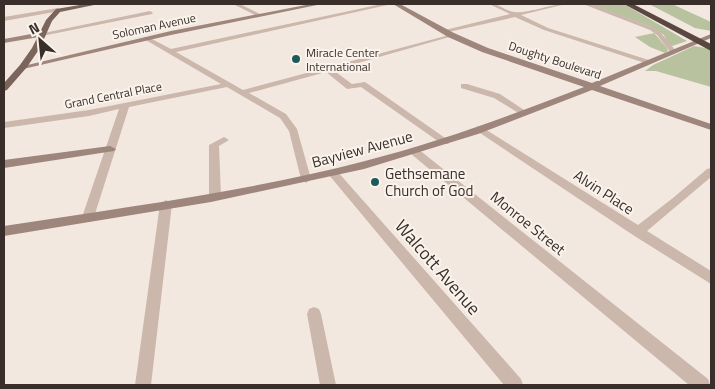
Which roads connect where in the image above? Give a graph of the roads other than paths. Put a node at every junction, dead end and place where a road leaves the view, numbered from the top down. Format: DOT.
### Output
graph roads {
  1 [pos="96,4"];
  2 [pos="236,4"];
  3 [pos="319,4"];
  4 [pos="389,4"];
  5 [pos="396,4"];
  6 [pos="492,4"];
  7 [pos="563,4"];
  8 [pos="586,4"];
  9 [pos="628,4"];
  10 [pos="644,4"];
  11 [pos="58,10"];
  12 [pos="150,13"];
  13 [pos="514,14"];
  14 [pos="260,15"];
  15 [pos="4,19"];
  16 [pos="448,33"];
  17 [pos="42,34"];
  18 [pos="710,37"];
  19 [pos="146,38"];
  20 [pos="4,41"];
  21 [pos="697,42"];
  22 [pos="711,48"];
  23 [pos="168,52"];
  24 [pos="673,52"];
  25 [pos="651,62"];
  26 [pos="24,67"];
  27 [pos="328,69"];
  28 [pos="227,86"];
  29 [pos="464,86"];
  30 [pos="592,86"];
  31 [pos="4,88"];
  32 [pos="240,93"];
  33 [pos="125,106"];
  34 [pos="523,112"];
  35 [pos="4,125"];
  36 [pos="711,127"];
  37 [pos="480,129"];
  38 [pos="224,140"];
  39 [pos="445,142"];
  40 [pos="110,149"];
  41 [pos="414,151"];
  42 [pos="4,164"];
  43 [pos="711,171"];
  44 [pos="333,173"];
  45 [pos="306,179"];
  46 [pos="215,196"];
  47 [pos="166,204"];
  48 [pos="88,217"];
  49 [pos="4,231"];
  50 [pos="637,232"];
  51 [pos="711,278"];
  52 [pos="314,314"];
  53 [pos="143,385"];
  54 [pos="328,385"];
  55 [pos="515,385"];
  56 [pos="702,385"];
  1 -- 11 [label="main road"];
  2 -- 14 [label="street"];
  3 -- 14 [label="street, Soloman Avenue"];
  4 -- 23 [label="street"];
  5 -- 16 [label="street, Doughty Boulevard"];
  6 -- 13 [label="street"];
  7 -- 13 [label="street"];
  8 -- 24 [label="street"];
  9 -- 21 [label="highway"];
  10 -- 18 [label="highway"];
  11 -- 15 [label="street"];
  11 -- 17 [label="main road"];
  12 -- 17 [label="street"];
  13 -- 16 [label="street"];
  13 -- 25 [label="street"];
  14 -- 19 [label="street, Soloman Avenue"];
  16 -- 27 [label="street"];
  16 -- 30 [label="street, Doughty Boulevard"];
  17 -- 20 [label="street"];
  17 -- 26 [label="main road"];
  18 -- 21 [label="street, Bayview Avenue"];
  19 -- 23 [label="street"];
  19 -- 26 [label="street, Soloman Avenue"];
  21 -- 22 [label="highway"];
  21 -- 24 [label="street, Bayview Avenue"];
  23 -- 28 [label="street"];
  24 -- 25 [label="street, Bayview Avenue"];
  25 -- 30 [label="street, Bayview Avenue"];
  26 -- 31 [label="main road"];
  27 -- 32 [label="street"];
  27 -- 39 [label="street"];
  28 -- 32 [label="street"];
  28 -- 33 [label="street, Grand Central Place"];
  29 -- 34 [label="street"];
  30 -- 34 [label="street, Bayview Avenue"];
  30 -- 36 [label="street, Doughty Boulevard"];
  32 -- 45 [label="street"];
  33 -- 35 [label="street, Grand Central Place"];
  33 -- 40 [label="street"];
  34 -- 37 [label="street, Bayview Avenue"];
  37 -- 39 [label="street, Bayview Avenue"];
  37 -- 50 [label="street, Alvin Place"];
  38 -- 46 [label="street"];
  39 -- 41 [label="street, Bayview Avenue"];
  40 -- 42 [label="street"];
  40 -- 48 [label="street"];
  41 -- 44 [label="street, Bayview Avenue"];
  41 -- 56 [label="street, Monroe Street"];
  43 -- 50 [label="street"];
  44 -- 45 [label="street, Bayview Avenue"];
  44 -- 55 [label="street, Walcott Avenue"];
  45 -- 46 [label="street, Bayview Avenue"];
  46 -- 47 [label="street, Bayview Avenue"];
  47 -- 48 [label="street, Bayview Avenue"];
  47 -- 53 [label="street"];
  48 -- 49 [label="street, Bayview Avenue"];
  50 -- 51 [label="street, Alvin Place"];
  52 -- 54 [label="street"];
}
